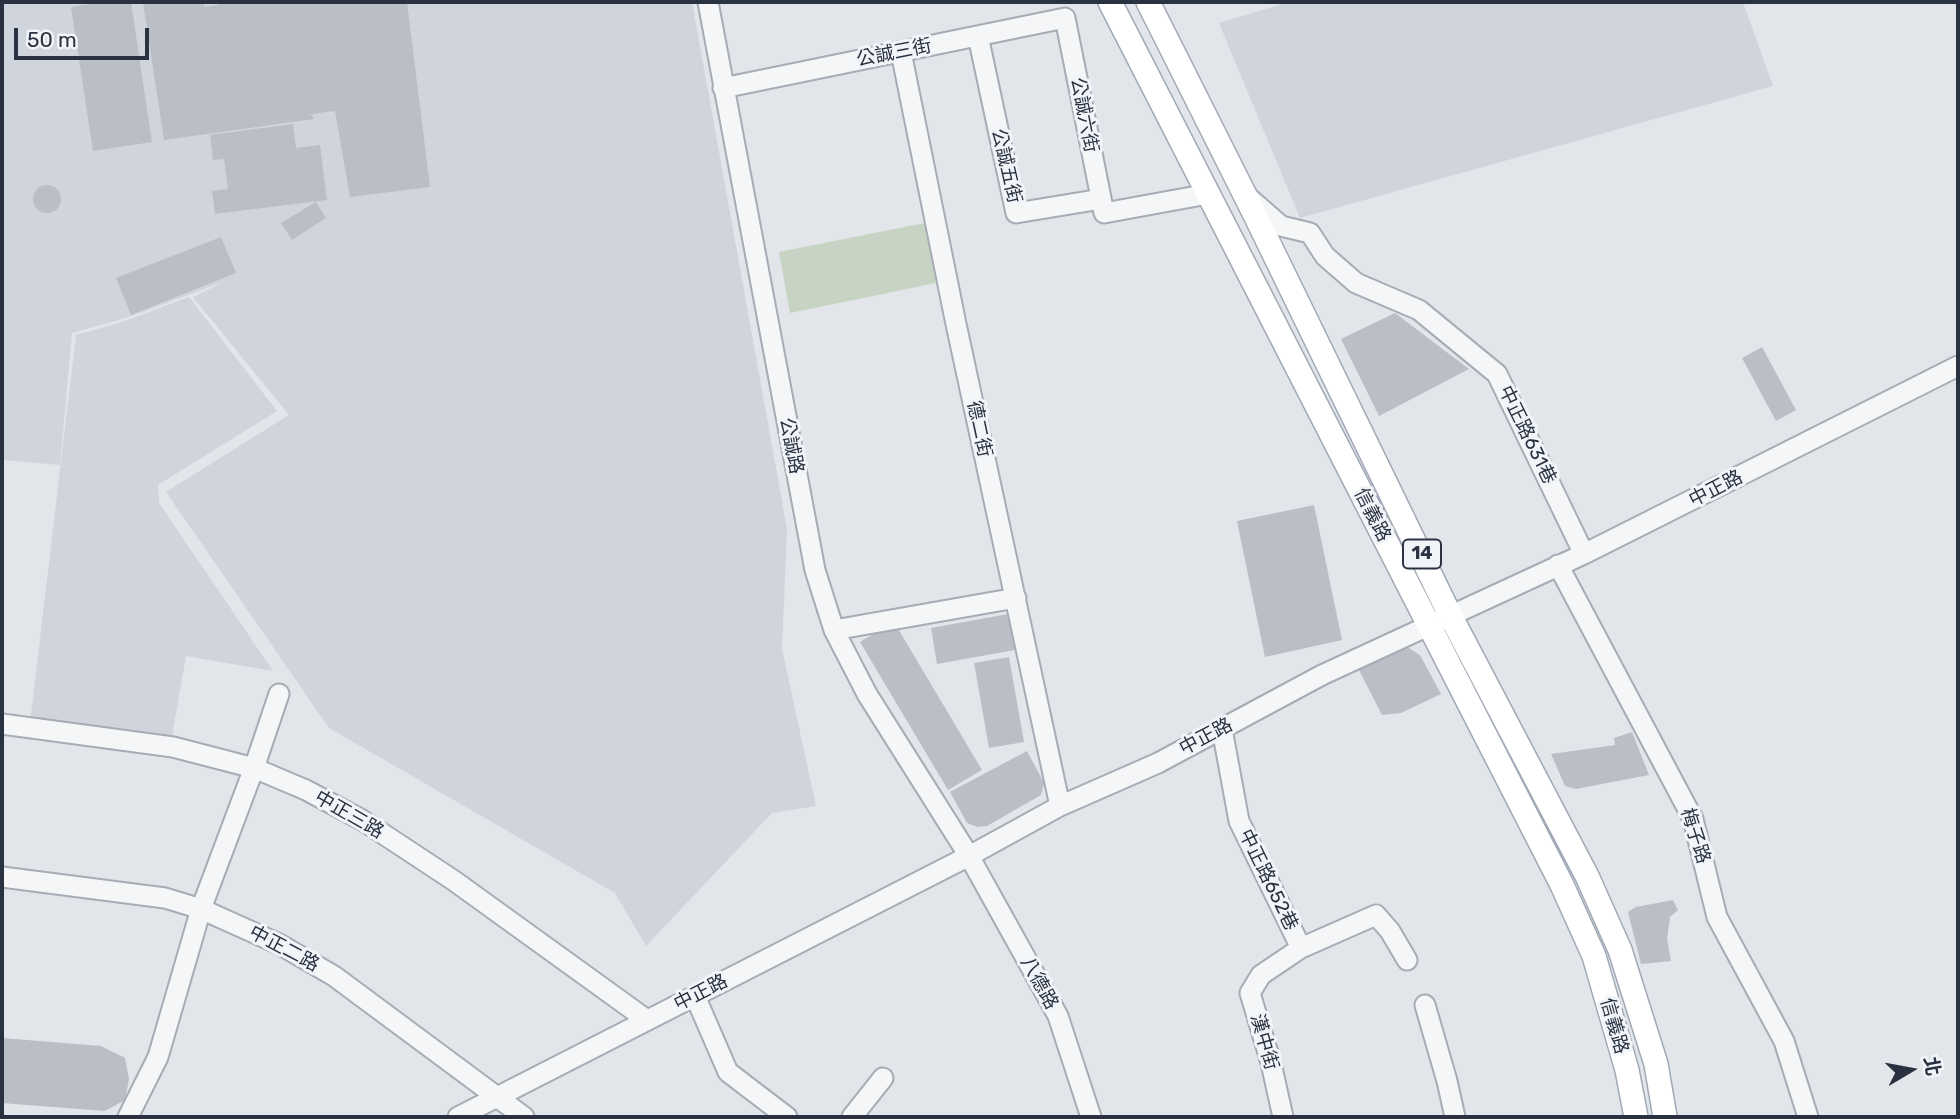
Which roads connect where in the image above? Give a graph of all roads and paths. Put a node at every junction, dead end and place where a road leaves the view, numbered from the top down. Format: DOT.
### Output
graph roads {
  1 [pos="708,2"];
  2 [pos="1110,2"];
  3 [pos="1147,2"];
  4 [pos="1065,18"];
  5 [pos="978,37"];
  6 [pos="901,52"];
  7 [pos="723,88"];
  8 [pos="1191,89"];
  9 [pos="1161,103"];
  10 [pos="1208,194"];
  11 [pos="1245,194"];
  12 [pos="1103,206"];
  13 [pos="1958,366"];
  14 [pos="1584,554"];
  15 [pos="1558,565"];
  16 [pos="1016,598"];
  17 [pos="1450,615"];
  18 [pos="1428,625"];
  19 [pos="834,630"];
  20 [pos="279,694"];
  21 [pos="2,724"];
  22 [pos="1222,729"];
  23 [pos="254,768"];
  24 [pos="1059,806"];
  25 [pos="969,856"];
  26 [pos="2,877"];
  27 [pos="201,909"];
  28 [pos="1301,948"];
  29 [pos="1407,960"];
  30 [pos="695,996"];
  31 [pos="1426,1005"];
  32 [pos="647,1020"];
  33 [pos="883,1078"];
  34 [pos="497,1097"];
  35 [pos="128,1117"];
  36 [pos="458,1117"];
  37 [pos="524,1117"];
  38 [pos="787,1117"];
  39 [pos="852,1117"];
  40 [pos="1091,1117"];
  41 [pos="1283,1117"];
  42 [pos="1455,1117"];
  43 [pos="1636,1117"];
  44 [pos="1665,1117"];
  45 [pos="1808,1117"];
  1 -- 7 [label="street, 公誠路"];
  2 -- 9 [label="main road, 信義路 / 14"];
  3 -- 8 [label="main road, 信義路 / 14"];
  4 -- 5 [label="street, 公誠三街"];
  4 -- 12 [label="street, 公誠六街"];
  5 -- 6 [label="street, 公誠三街"];
  5 -- 12 [label="street, 公誠五街"];
  6 -- 7 [label="street, 公誠三街"];
  6 -- 16 [label="street, 德二街"];
  7 -- 19 [label="street, 公誠路"];
  8 -- 9 [label="main road"];
  8 -- 11 [label="main road, 信義路 / 14"];
  9 -- 10 [label="main road, 信義路 / 14"];
  10 -- 12 [label="street"];
  10 -- 18 [label="main road, 信義路 / 14"];
  11 -- 14 [label="street, 中正路631巷"];
  11 -- 17 [label="main road, 信義路 / 14"];
  13 -- 14 [label="street, 中正路"];
  14 -- 15 [label="street, 中正路"];
  15 -- 17 [label="street, 中正路"];
  15 -- 45 [label="street, 梅子路"];
  16 -- 19 [label="street"];
  16 -- 24 [label="street, 德二街"];
  17 -- 18 [label="street, 中正路"];
  17 -- 44 [label="main road, 信義路 / 14"];
  18 -- 22 [label="street, 中正路"];
  18 -- 43 [label="main road, 信義路 / 14"];
  19 -- 25 [label="street, 公誠路"];
  20 -- 23 [label="street"];
  21 -- 23 [label="street, 中正三路"];
  22 -- 24 [label="street, 中正路"];
  22 -- 28 [label="street, 中正路652巷"];
  23 -- 27 [label="street"];
  23 -- 32 [label="street, 中正三路"];
  24 -- 25 [label="street, 中正路"];
  25 -- 30 [label="street, 中正路"];
  25 -- 40 [label="street, 八德路"];
  26 -- 27 [label="street, 中正二路"];
  27 -- 34 [label="street, 中正二路"];
  27 -- 35 [label="street"];
  28 -- 29 [label="street, 漢中街"];
  28 -- 41 [label="street, 漢中街"];
  30 -- 32 [label="street, 中正路"];
  30 -- 38 [label="street"];
  31 -- 42 [label="street"];
  32 -- 34 [label="street, 中正路"];
  33 -- 39 [label="street"];
  34 -- 36 [label="street, 中正路"];
  34 -- 37 [label="street, 中正二路"];
}
